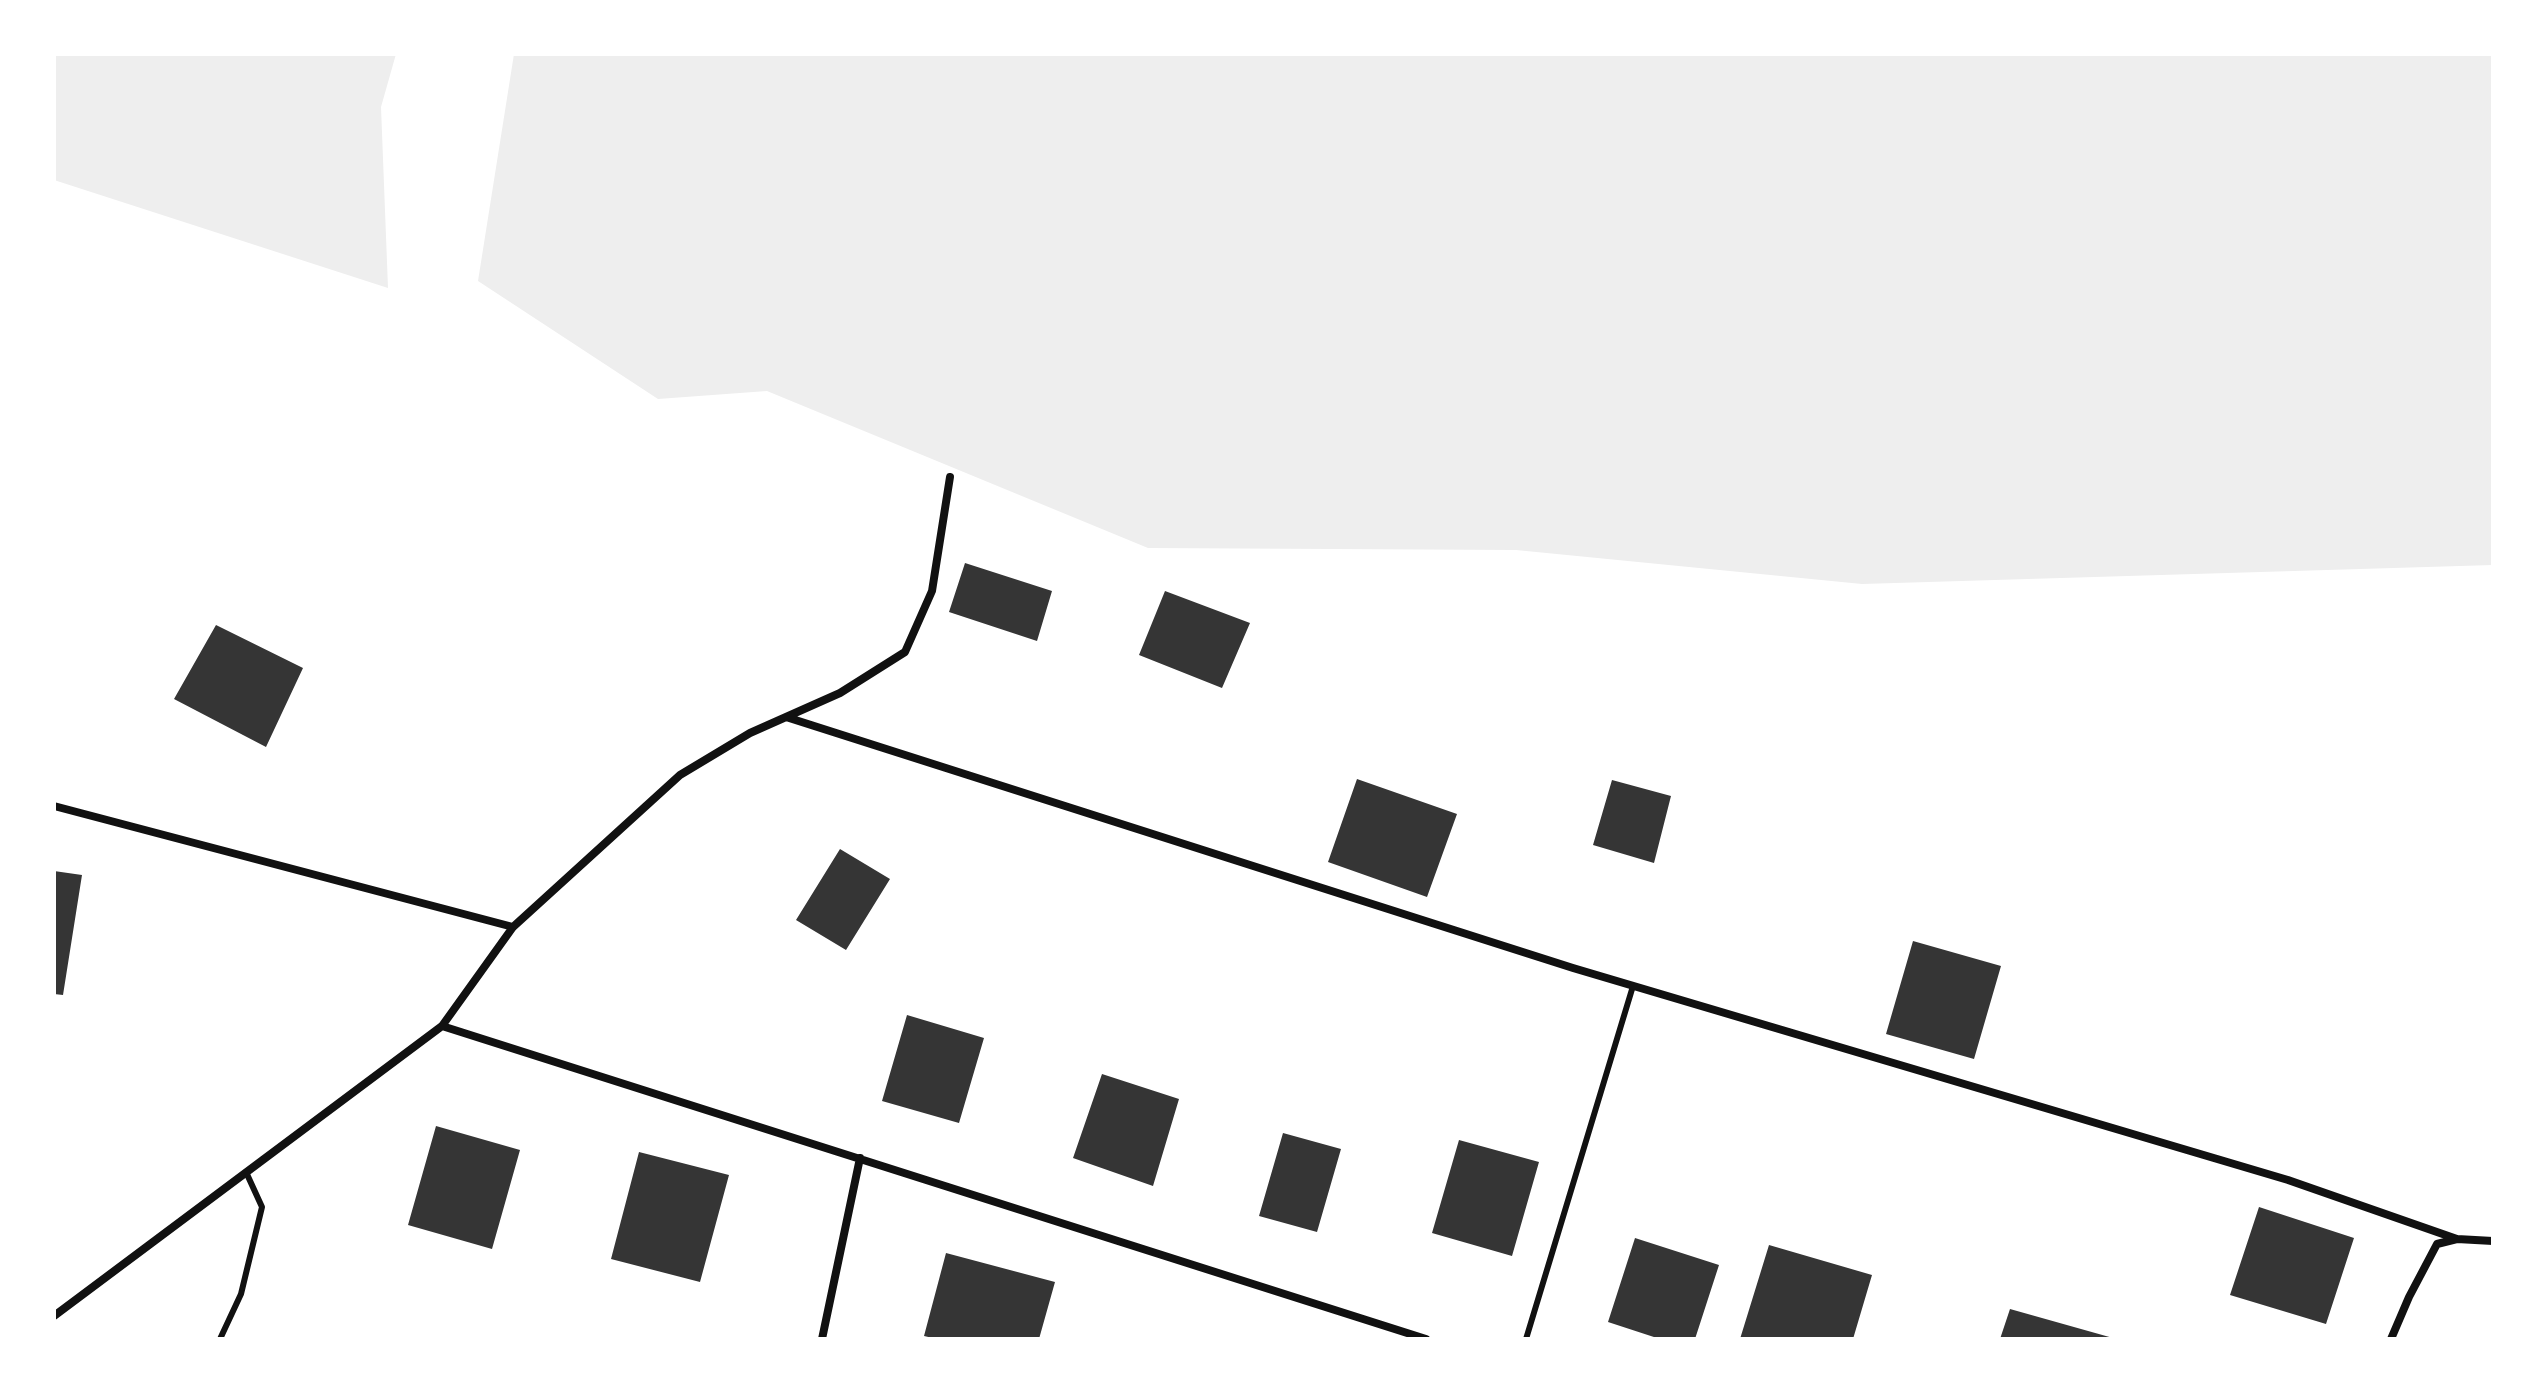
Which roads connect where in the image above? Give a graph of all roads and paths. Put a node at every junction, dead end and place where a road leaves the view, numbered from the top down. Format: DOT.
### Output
graph roads {
  1 [pos="950,477"];
  2 [pos="786,717"];
  3 [pos="54,806"];
  4 [pos="513,927"];
  5 [pos="1633,986"];
  6 [pos="442,1026"];
  7 [pos="860,1158"];
  8 [pos="246,1172"];
  9 [pos="2457,1239"];
  10 [pos="2493,1241"];
  11 [pos="54,1316"];
  12 [pos="220,1339"];
  13 [pos="822,1339"];
  14 [pos="1426,1339"];
  15 [pos="1526,1339"];
  16 [pos="2391,1339"];
  1 -- 2 [label="street"];
  2 -- 4 [label="street"];
  2 -- 5 [label="street"];
  3 -- 4 [label="street"];
  4 -- 6 [label="street"];
  5 -- 9 [label="street"];
  5 -- 15 [label="lane"];
  6 -- 7 [label="street"];
  6 -- 8 [label="street"];
  7 -- 13 [label="street"];
  7 -- 14 [label="street"];
  8 -- 11 [label="street"];
  8 -- 12 [label="lane"];
  9 -- 10 [label="street"];
  9 -- 16 [label="street"];
}
